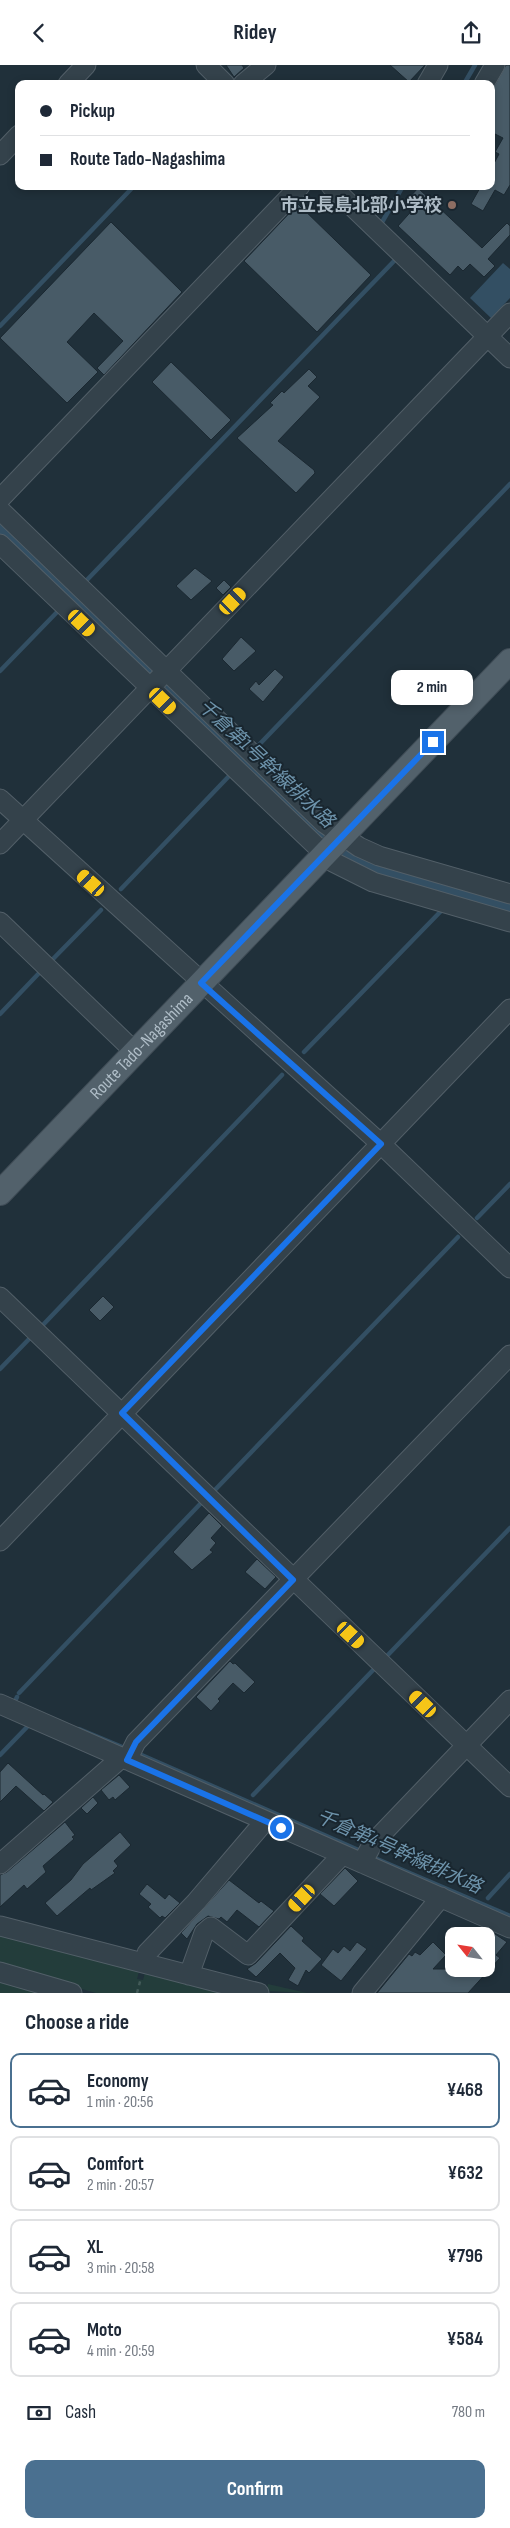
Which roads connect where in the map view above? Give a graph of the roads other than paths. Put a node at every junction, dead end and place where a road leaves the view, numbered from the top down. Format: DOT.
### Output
graph roads {
  1 [pos="86,65"];
  2 [pos="206,65"];
  3 [pos="266,65"];
  4 [pos="438,65"];
  5 [pos="495,65"];
  6 [pos="72,80"];
  7 [pos="221,80"];
  8 [pos="248,80"];
  9 [pos="429,80"];
  10 [pos="486,80"];
  11 [pos="15,139"];
  12 [pos="0,155"];
  13 [pos="296,190"];
  14 [pos="336,190"];
  15 [pos="510,313"];
  16 [pos="488,337"];
  17 [pos="510,358"];
  18 [pos="0,499"];
  19 [pos="0,510"];
  20 [pos="0,544"];
  21 [pos="510,661"];
  22 [pos="158,680"];
  23 [pos="0,799"];
  24 [pos="23,820"];
  25 [pos="0,843"];
  26 [pos="333,846"];
  27 [pos="509,892"];
  28 [pos="0,922"];
  29 [pos="510,922"];
  30 [pos="201,983"];
  31 [pos="510,1009"];
  32 [pos="135,1052"];
  33 [pos="381,1144"];
  34 [pos="0,1193"];
  35 [pos="510,1268"];
  36 [pos="0,1297"];
  37 [pos="510,1355"];
  38 [pos="122,1413"];
  39 [pos="0,1541"];
  40 [pos="293,1580"];
  41 [pos="510,1700"];
  42 [pos="0,1704"];
  43 [pos="466,1745"];
  44 [pos="128,1754"];
  45 [pos="510,1787"];
  46 [pos="266,1821"];
  47 [pos="342,1855"];
  48 [pos="366,1857"];
  49 [pos="0,1864"];
  50 [pos="441,1897"];
  51 [pos="0,1925"];
  52 [pos="510,1928"];
  53 [pos="0,1972"];
  54 [pos="142,1972"];
  55 [pos="189,1975"];
  56 [pos="72,1993"];
  57 [pos="259,1993"];
  58 [pos="362,1993"];
  1 -- 6 [label="street"];
  2 -- 7 [label="street"];
  3 -- 8 [label="street"];
  4 -- 9 [label="street"];
  5 -- 10 [label="street"];
  11 -- 12 [label="street"];
  13 -- 18 [label="street"];
  14 -- 16 [label="street"];
  15 -- 16 [label="street"];
  16 -- 17 [label="street"];
  16 -- 22 [label="street"];
  19 -- 22 [label="street"];
  20 -- 22 [label="street"];
  21 -- 26 [label="main road, Route Tado-Nagashima"];
  22 -- 24 [label="street"];
  22 -- 26 [label="street"];
  22 -- 26 [label="street"];
  23 -- 24 [label="street"];
  24 -- 25 [label="street"];
  24 -- 30 [label="street"];
  26 -- 27 [label="street"];
  26 -- 29 [label="street"];
  26 -- 30 [label="main road, Route Tado-Nagashima"];
  28 -- 32 [label="street"];
  30 -- 32 [label="main road, Route Tado-Nagashima"];
  30 -- 33 [label="street"];
  31 -- 33 [label="street"];
  32 -- 34 [label="main road, Route Tado-Nagashima"];
  33 -- 35 [label="street"];
  33 -- 38 [label="street"];
  36 -- 38 [label="street"];
  37 -- 40 [label="street"];
  38 -- 39 [label="street"];
  38 -- 40 [label="street"];
  40 -- 43 [label="street"];
  40 -- 44 [label="street"];
  41 -- 43 [label="street"];
  42 -- 44 [label="street"];
  43 -- 45 [label="street"];
  43 -- 48 [label="street"];
  44 -- 46 [label="street"];
  44 -- 49 [label="street"];
  46 -- 47 [label="street"];
  46 -- 54 [label="street"];
  47 -- 48 [label="street"];
  47 -- 55 [label="street"];
  48 -- 50 [label="street"];
  50 -- 52 [label="street"];
  50 -- 58 [label="street"];
  51 -- 54 [label="street"];
  53 -- 56 [label="street"];
  54 -- 55 [label="street"];
  55 -- 57 [label="street"];
}
